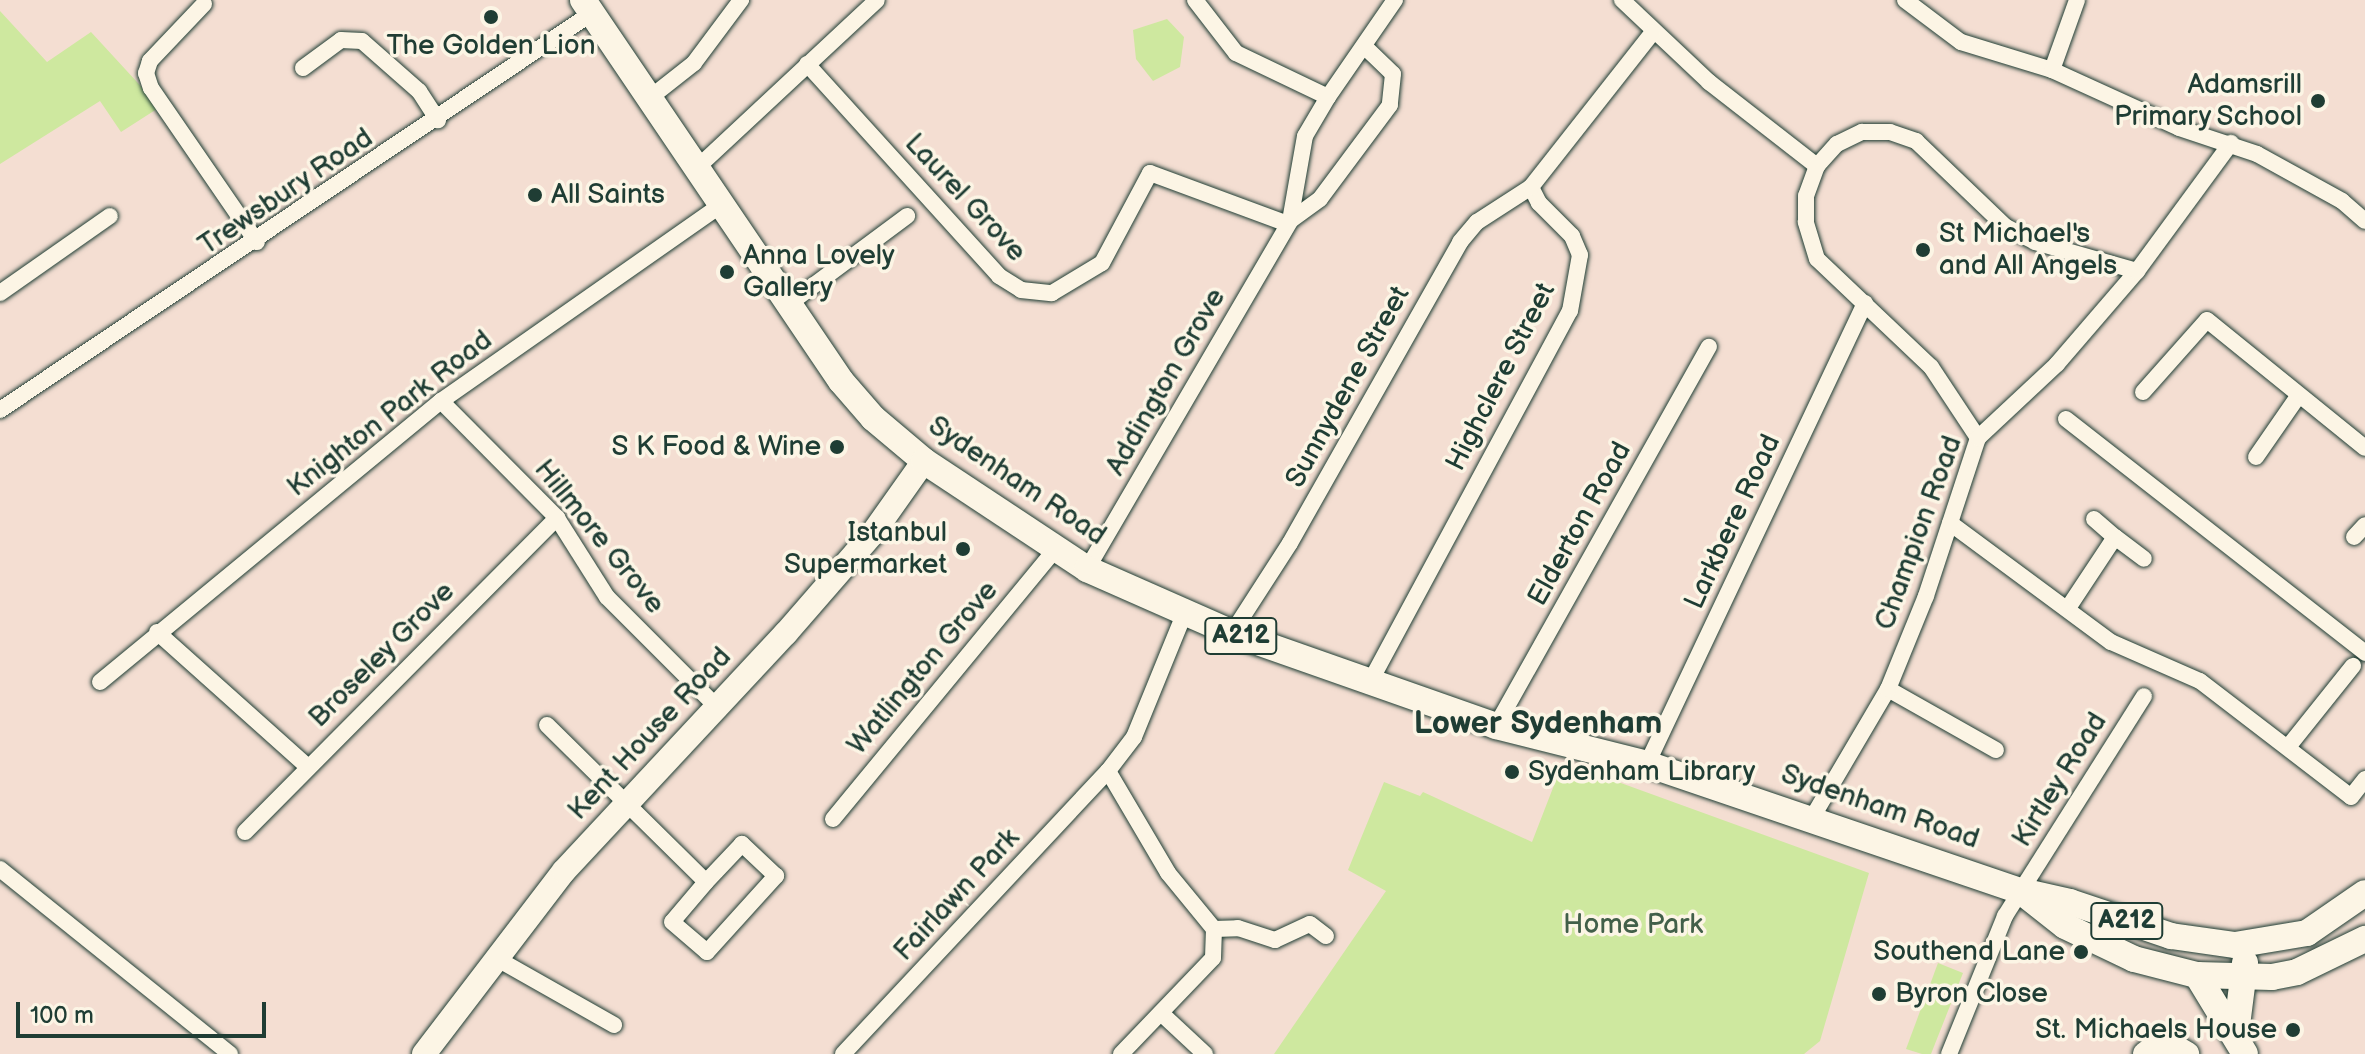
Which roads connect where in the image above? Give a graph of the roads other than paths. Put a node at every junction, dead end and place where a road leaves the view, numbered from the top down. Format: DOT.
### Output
graph roads {
  1 [pos="741,0"];
  2 [pos="877,0"];
  3 [pos="1195,0"];
  4 [pos="1395,0"];
  5 [pos="1622,0"];
  6 [pos="1905,0"];
  7 [pos="2077,0"];
  8 [pos="204,4"];
  9 [pos="588,7"];
  10 [pos="1652,33"];
  11 [pos="1364,46"];
  12 [pos="807,64"];
  13 [pos="303,68"];
  14 [pos="2052,70"];
  15 [pos="651,97"];
  16 [pos="1328,97"];
  17 [pos="438,120"];
  18 [pos="2231,143"];
  19 [pos="699,166"];
  20 [pos="1817,166"];
  21 [pos="1531,187"];
  22 [pos="724,203"];
  23 [pos="110,216"];
  24 [pos="907,216"];
  25 [pos="2365,221"];
  26 [pos="1289,222"];
  27 [pos="257,242"];
  28 [pos="2137,271"];
  29 [pos="0,293"];
  30 [pos="790,303"];
  31 [pos="1865,303"];
  32 [pos="1709,347"];
  33 [pos="2143,392"];
  34 [pos="2299,395"];
  35 [pos="441,401"];
  36 [pos="1,406"];
  37 [pos="2066,419"];
  38 [pos="1978,438"];
  39 [pos="2365,448"];
  40 [pos="2256,457"];
  41 [pos="924,461"];
  42 [pos="557,518"];
  43 [pos="2094,519"];
  44 [pos="1950,523"];
  45 [pos="2115,537"];
  46 [pos="1054,551"];
  47 [pos="2144,559"];
  48 [pos="1087,569"];
  49 [pos="2068,608"];
  50 [pos="1185,612"];
  51 [pos="157,632"];
  52 [pos="1232,633"];
  53 [pos="2365,653"];
  54 [pos="2353,666"];
  55 [pos="100,682"];
  56 [pos="1370,682"];
  57 [pos="1888,689"];
  58 [pos="2144,696"];
  59 [pos="717,707"];
  60 [pos="547,725"];
  61 [pos="1496,726"];
  62 [pos="2288,747"];
  63 [pos="1996,750"];
  64 [pos="1647,764"];
  65 [pos="307,766"];
  66 [pos="1108,771"];
  67 [pos="2365,779"];
  68 [pos="625,800"];
  69 [pos="1812,818"];
  70 [pos="833,819"];
  71 [pos="245,832"];
  72 [pos="0,869"];
  73 [pos="706,882"];
  74 [pos="2021,891"];
  75 [pos="2365,893"];
  76 [pos="1214,929"];
  77 [pos="2307,933"];
  78 [pos="1326,936"];
  79 [pos="2365,939"];
  80 [pos="2243,945"];
  81 [pos="494,957"];
  82 [pos="2197,975"];
  83 [pos="2242,977"];
  84 [pos="1161,1013"];
  85 [pos="614,1025"];
  86 [pos="2241,1044"];
  87 [pos="2154,1047"];
  88 [pos="230,1054"];
  89 [pos="424,1054"];
  90 [pos="843,1054"];
  91 [pos="1121,1054"];
  92 [pos="1205,1054"];
  93 [pos="1949,1054"];
  94 [pos="2187,1054"];
  1 -- 15 [label="street"];
  2 -- 12 [label="street"];
  3 -- 16 [label="street"];
  4 -- 11 [label="street"];
  5 -- 10 [label="street"];
  6 -- 14 [label="street"];
  7 -- 14 [label="street"];
  8 -- 27 [label="street"];
  9 -- 15 [label="main road, Sydenham Road / A212"];
  9 -- 17 [label="street, Trewsbury Road"];
  10 -- 20 [label="street"];
  10 -- 21 [label="street"];
  11 -- 16 [label="street, Addington Grove"];
  11 -- 26 [label="street, Addington Grove"];
  12 -- 19 [label="street"];
  12 -- 26 [label="street, Laurel Grove"];
  13 -- 17 [label="street"];
  14 -- 18 [label="street"];
  15 -- 19 [label="main road, Sydenham Road / A212"];
  16 -- 26 [label="street, Addington Grove"];
  17 -- 27 [label="street, Trewsbury Road"];
  18 -- 25 [label="street"];
  18 -- 28 [label="street, Champion Road"];
  19 -- 22 [label="main road, Sydenham Road / A212"];
  20 -- 28 [label="street"];
  20 -- 31 [label="street"];
  21 -- 52 [label="street, Sunnydene Street"];
  21 -- 56 [label="street, Highclere Street"];
  22 -- 30 [label="main road, Sydenham Road / A212"];
  22 -- 35 [label="street, Knighton Park Road"];
  23 -- 29 [label="street"];
  24 -- 30 [label="street"];
  26 -- 48 [label="street, Addington Grove"];
  27 -- 36 [label="street, Trewsbury Road"];
  28 -- 38 [label="street, Champion Road"];
  30 -- 41 [label="main road, Sydenham Road / A212"];
  31 -- 38 [label="street"];
  31 -- 64 [label="street, Larkbere Road"];
  32 -- 61 [label="street, Elderton Road"];
  33 -- 34 [label="street"];
  34 -- 39 [label="street"];
  34 -- 40 [label="street"];
  35 -- 42 [label="street, Hillmore Grove"];
  35 -- 51 [label="street, Knighton Park Road"];
  37 -- 53 [label="street"];
  38 -- 44 [label="street, Champion Road"];
  41 -- 46 [label="main road, Sydenham Road / A212"];
  41 -- 59 [label="street, Kent House Road"];
  42 -- 59 [label="street, Hillmore Grove"];
  42 -- 65 [label="street, Broseley Grove"];
  43 -- 45 [label="street"];
  44 -- 49 [label="street"];
  44 -- 57 [label="street, Champion Road"];
  45 -- 47 [label="street"];
  45 -- 49 [label="street"];
  46 -- 48 [label="main road, Sydenham Road / A212"];
  46 -- 70 [label="street, Watlington Grove"];
  48 -- 50 [label="main road, Sydenham Road / A212"];
  49 -- 62 [label="street"];
  50 -- 52 [label="main road, Sydenham Road / A212"];
  50 -- 66 [label="street, Fairlawn Park"];
  51 -- 55 [label="street, Knighton Park Road"];
  51 -- 65 [label="street"];
  52 -- 56 [label="main road, Sydenham Road / A212"];
  54 -- 62 [label="street"];
  56 -- 61 [label="main road, Sydenham Road / A212"];
  57 -- 63 [label="street"];
  57 -- 69 [label="street, Champion Road"];
  58 -- 74 [label="street, Kirtley Road"];
  59 -- 68 [label="street, Kent House Road"];
  60 -- 68 [label="street"];
  61 -- 64 [label="main road, Sydenham Road / A212"];
  62 -- 67 [label="street"];
  64 -- 69 [label="main road, Sydenham Road / A212"];
  65 -- 71 [label="street, Broseley Grove"];
  66 -- 76 [label="street"];
  66 -- 90 [label="street, Fairlawn Park"];
  68 -- 73 [label="street"];
  68 -- 81 [label="street, Kent House Road"];
  69 -- 74 [label="main road, Sydenham Road / A212"];
  72 -- 88 [label="street"];
  73 -- 73 [label="street"];
  74 -- 80 [label="main road, Sydenham Road / A212"];
  74 -- 82 [label="main road, Sydenham Road / A212"];
  74 -- 93 [label="street, Kirtley Road"];
  75 -- 77 [label="main road, A212"];
  76 -- 78 [label="street"];
  76 -- 84 [label="street"];
  77 -- 79 [label="main road"];
  77 -- 80 [label="main road, A212"];
  79 -- 83 [label="main road, Sydenham Road / A212"];
  80 -- 83 [label="main road"];
  81 -- 85 [label="street"];
  81 -- 89 [label="street, Kent House Road"];
  82 -- 83 [label="main road, Sydenham Road / A212"];
  82 -- 86 [label="main road"];
  83 -- 86 [label="main road"];
  84 -- 91 [label="street"];
  84 -- 92 [label="street"];
  87 -- 94 [label="street"];
}
